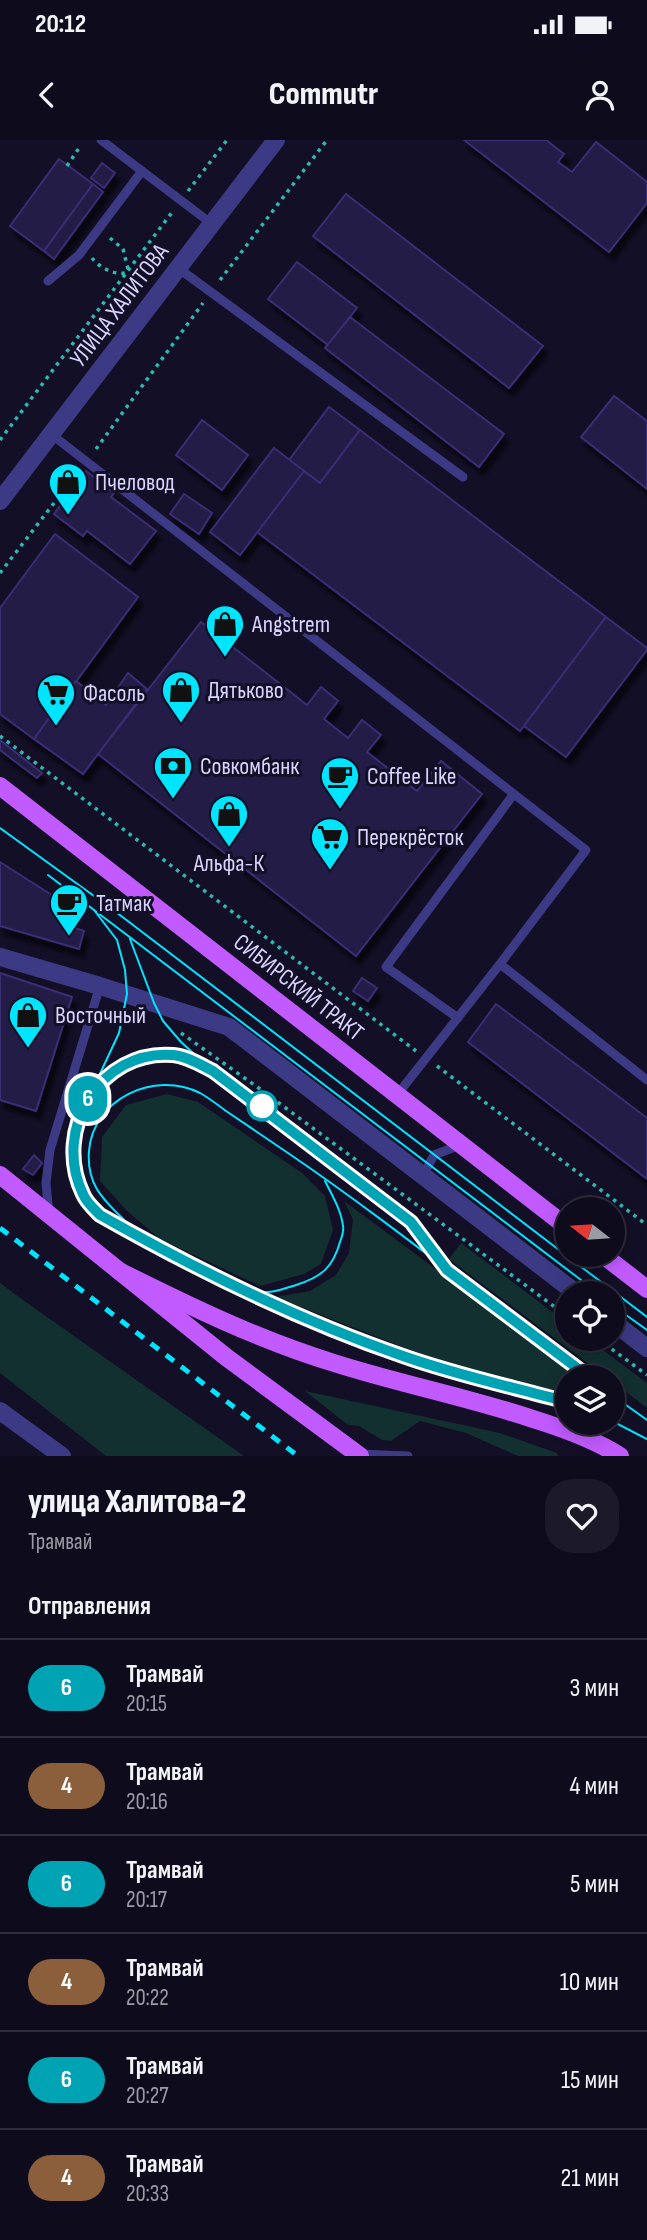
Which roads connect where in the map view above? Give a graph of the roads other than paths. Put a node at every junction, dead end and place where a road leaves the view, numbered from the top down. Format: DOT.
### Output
graph roads {
  1 [pos="100,140"];
  2 [pos="276,140"];
  3 [pos="142,171"];
  4 [pos="212,224"];
  5 [pos="178,268"];
  6 [pos="48,281"];
  7 [pos="51,434"];
  8 [pos="463,477"];
  9 [pos="0,500"];
  10 [pos="0,786"];
  11 [pos="513,795"];
  12 [pos="0,957"];
  13 [pos="500,964"];
  14 [pos="99,989"];
  15 [pos="458,1018"];
  16 [pos="647,1080"];
  17 [pos="397,1095"];
  18 [pos="461,1145"];
  19 [pos="0,1175"];
  20 [pos="431,1182"];
  21 [pos="50,1215"];
  22 [pos="555,1218"];
  23 [pos="619,1267"];
  24 [pos="119,1272"];
  25 [pos="560,1281"];
  26 [pos="647,1289"];
  27 [pos="625,1331"];
  28 [pos="647,1348"];
  29 [pos="0,1411"];
  30 [pos="611,1454"];
  31 [pos="359,1455"];
  32 [pos="62,1456"];
  33 [pos="408,1456"];
  1 -- 3 [label="lane"];
  2 -- 4 [label="street, УЛИЦА ХАЛИТОВА"];
  3 -- 4 [label="lane"];
  3 -- 6 [label="lane"];
  4 -- 5 [label="street, УЛИЦА ХАЛИТОВА"];
  5 -- 7 [label="street, УЛИЦА ХАЛИТОВА"];
  5 -- 8 [label="lane"];
  7 -- 9 [label="street, УЛИЦА ХАЛИТОВА"];
  7 -- 11 [label="lane"];
  10 -- 17 [label="main road, СИБИРСКИЙ ТРАКТ"];
  11 -- 13 [label="lane"];
  11 -- 15 [label="lane"];
  12 -- 20 [label="street"];
  13 -- 15 [label="lane"];
  13 -- 16 [label="lane"];
  14 -- 21 [label="lane"];
  15 -- 17 [label="lane"];
  17 -- 18 [label="main road, СИБИРСКИЙ ТРАКТ"];
  18 -- 20 [label="lane"];
  18 -- 22 [label="main road, СИБИРСКИЙ ТРАКТ"];
  19 -- 21 [label="main road"];
  20 -- 25 [label="street"];
  21 -- 24 [label="main road"];
  23 -- 26 [label="main road"];
  24 -- 30 [label="main road"];
  24 -- 31 [label="main road"];
  27 -- 28 [label="street"];
  29 -- 32 [label="street"];
  31 -- 33 [label="lane"];
}
